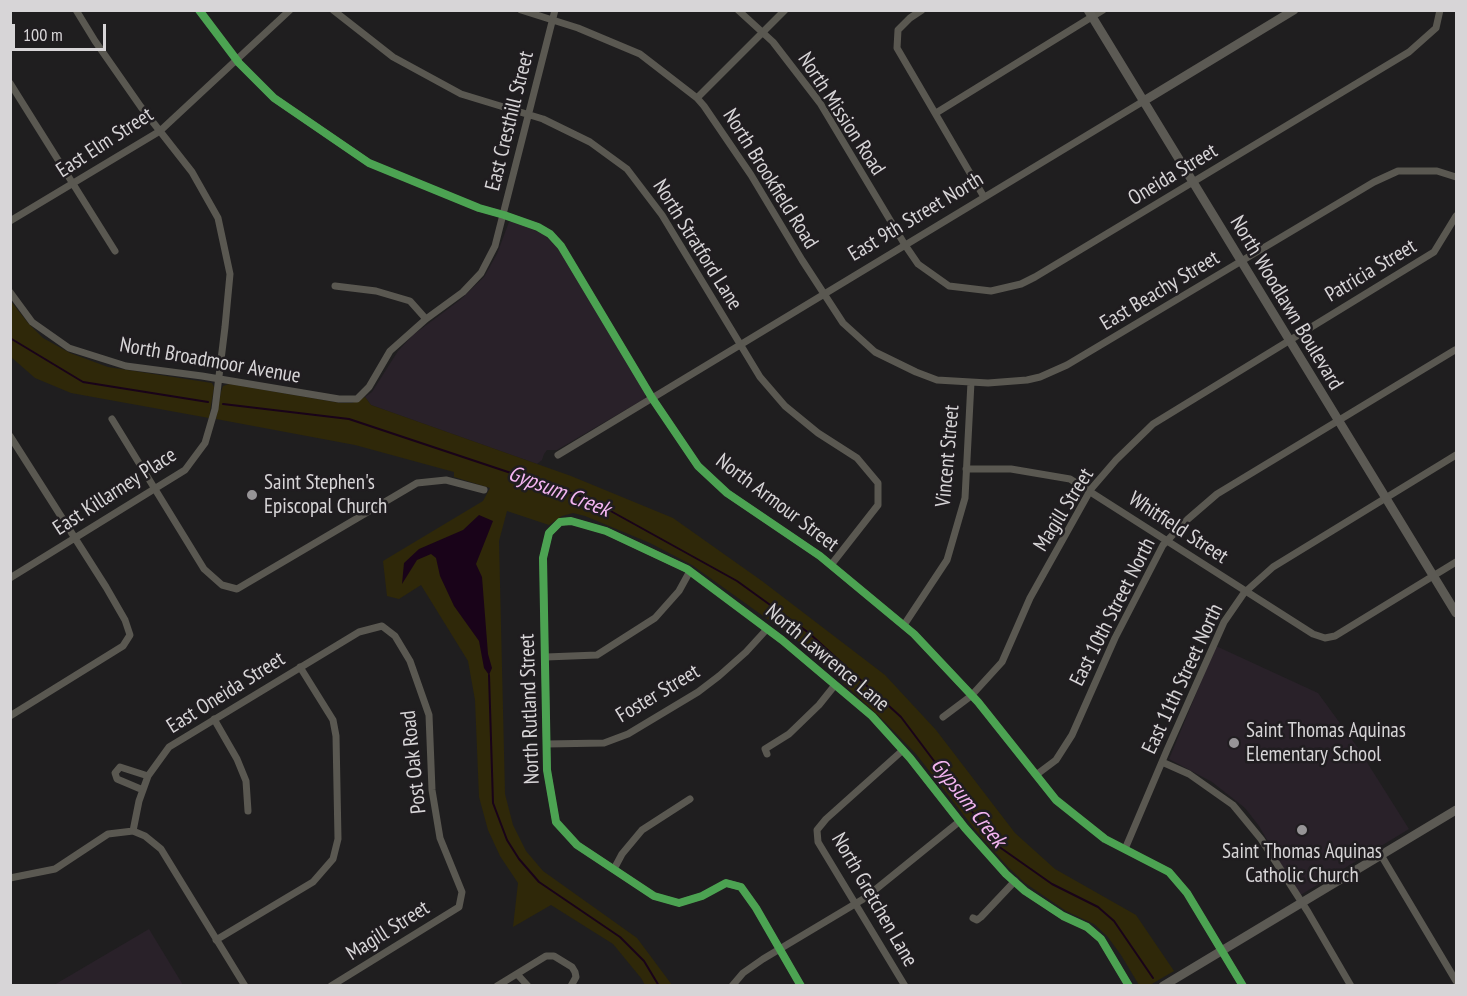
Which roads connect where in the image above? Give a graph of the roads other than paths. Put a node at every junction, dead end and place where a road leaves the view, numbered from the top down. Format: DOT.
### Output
graph roads {
  1 [pos="76,10"];
  2 [pos="199,10"];
  3 [pos="290,10"];
  4 [pos="333,10"];
  5 [pos="521,10"];
  6 [pos="555,10"];
  7 [pos="738,10"];
  8 [pos="785,10"];
  9 [pos="922,10"];
  10 [pos="1103,10"];
  11 [pos="1294,10"];
  12 [pos="1440,10"];
  13 [pos="1090,14"];
  14 [pos="552,21"];
  15 [pos="763,33"];
  16 [pos="236,60"];
  17 [pos="10,83"];
  18 [pos="697,98"];
  19 [pos="1142,102"];
  20 [pos="936,113"];
  21 [pos="529,115"];
  22 [pos="160,131"];
  23 [pos="1456,177"];
  24 [pos="74,183"];
  25 [pos="1192,183"];
  26 [pos="984,197"];
  27 [pos="504,215"];
  28 [pos="1456,216"];
  29 [pos="10,221"];
  30 [pos="905,245"];
  31 [pos="115,251"];
  32 [pos="1240,262"];
  33 [pos="335,286"];
  34 [pos="10,292"];
  35 [pos="823,294"];
  36 [pos="426,318"];
  37 [pos="1288,341"];
  38 [pos="740,345"];
  39 [pos="1455,350"];
  40 [pos="219,378"];
  41 [pos="971,382"];
  42 [pos="652,398"];
  43 [pos="357,399"];
  44 [pos="112,419"];
  45 [pos="1337,420"];
  46 [pos="12,441"];
  47 [pos="558,455"];
  48 [pos="1456,455"];
  49 [pos="966,469"];
  50 [pos="155,489"];
  51 [pos="484,490"];
  52 [pos="1090,491"];
  53 [pos="1386,497"];
  54 [pos="557,525"];
  55 [pos="75,539"];
  56 [pos="1167,541"];
  57 [pos="1456,562"];
  58 [pos="831,566"];
  59 [pos="690,571"];
  60 [pos="1434,576"];
  61 [pos="10,578"];
  62 [pos="1245,591"];
  63 [pos="1456,614"];
  64 [pos="903,625"];
  65 [pos="382,626"];
  66 [pos="767,629"];
  67 [pos="546,657"];
  68 [pos="300,667"];
  69 [pos="835,685"];
  70 [pos="972,696"];
  71 [pos="10,716"];
  72 [pos="943,717"];
  73 [pos="214,719"];
  74 [pos="547,744"];
  75 [pos="903,750"];
  76 [pos="767,754"];
  77 [pos="1162,762"];
  78 [pos="1036,775"];
  79 [pos="148,776"];
  80 [pos="143,790"];
  81 [pos="690,799"];
  82 [pos="1456,810"];
  83 [pos="248,812"];
  84 [pos="960,821"];
  85 [pos="134,831"];
  86 [pos="1125,849"];
  87 [pos="1381,855"];
  88 [pos="614,869"];
  89 [pos="10,878"];
  90 [pos="1015,881"];
  91 [pos="460,903"];
  92 [pos="856,903"];
  93 [pos="1301,903"];
  94 [pos="972,918"];
  95 [pos="216,940"];
  96 [pos="780,949"];
  97 [pos="1221,950"];
  98 [pos="517,974"];
  99 [pos="1456,981"];
  100 [pos="333,985"];
  101 [pos="245,986"];
  102 [pos="497,986"];
  103 [pos="528,986"];
  104 [pos="571,986"];
  105 [pos="732,986"];
  106 [pos="801,986"];
  107 [pos="905,986"];
  108 [pos="1129,986"];
  109 [pos="1163,986"];
  110 [pos="1243,986"];
  111 [pos="1351,986"];
  1 -- 22 [label="street"];
  2 -- 16 [label="street, North Armour Street"];
  3 -- 16 [label="street, East Elm Street"];
  4 -- 21 [label="street, North Stratford Lane"];
  5 -- 14 [label="street, North Brookfield Road"];
  6 -- 14 [label="street, East Cresthill Street"];
  7 -- 15 [label="street, North Mission Road"];
  8 -- 15 [label="street"];
  9 -- 20 [label="street"];
  10 -- 13 [label="street"];
  11 -- 19 [label="main road, East 9th Street North"];
  12 -- 25 [label="street, Oneida Street"];
  13 -- 19 [label="main road, North Woodlawn Boulevard"];
  13 -- 20 [label="street"];
  14 -- 18 [label="street, North Brookfield Road"];
  14 -- 21 [label="street, East Cresthill Street"];
  15 -- 18 [label="street"];
  15 -- 30 [label="street, North Mission Road"];
  16 -- 22 [label="street, East Elm Street"];
  16 -- 27 [label="street, North Armour Street"];
  17 -- 24 [label="street"];
  18 -- 35 [label="street, North Brookfield Road"];
  19 -- 25 [label="main road, North Woodlawn Boulevard"];
  19 -- 26 [label="street, East 9th Street North"];
  20 -- 26 [label="street"];
  21 -- 27 [label="street, East Cresthill Street"];
  21 -- 38 [label="street, North Stratford Lane"];
  22 -- 24 [label="street, East Elm Street"];
  22 -- 40 [label="street"];
  23 -- 32 [label="street, East Beachy Street"];
  24 -- 29 [label="street, East Elm Street"];
  24 -- 31 [label="street"];
  25 -- 30 [label="street, Oneida Street"];
  25 -- 32 [label="main road, North Woodlawn Boulevard"];
  26 -- 30 [label="street, East 9th Street North"];
  27 -- 36 [label="street, East Cresthill Street"];
  27 -- 42 [label="street, North Armour Street"];
  28 -- 37 [label="street, Patricia Street"];
  30 -- 35 [label="street, East 9th Street North"];
  32 -- 37 [label="main road, North Woodlawn Boulevard"];
  32 -- 41 [label="street, East Beachy Street"];
  33 -- 36 [label="street"];
  34 -- 40 [label="street, North Broadmoor Avenue"];
  35 -- 38 [label="street, East 9th Street North"];
  35 -- 41 [label="street, North Brookfield Road"];
  36 -- 43 [label="street, East Cresthill Street"];
  37 -- 45 [label="main road, North Woodlawn Boulevard"];
  37 -- 52 [label="street, Magill Street"];
  38 -- 42 [label="street, East 9th Street North"];
  38 -- 58 [label="street, North Stratford Lane"];
  39 -- 45 [label="street, East 10th Street North"];
  40 -- 43 [label="street, North Broadmoor Avenue"];
  40 -- 50 [label="street, East Killarney Place"];
  41 -- 49 [label="street, Vincent Street"];
  42 -- 47 [label="street, East 9th Street North"];
  42 -- 58 [label="street, North Armour Street"];
  44 -- 50 [label="street"];
  45 -- 53 [label="main road, North Woodlawn Boulevard"];
  45 -- 56 [label="street, East 10th Street North"];
  46 -- 55 [label="street"];
  48 -- 53 [label="street, East 11th Street North"];
  49 -- 52 [label="street, Whitfield Street"];
  49 -- 64 [label="street, Vincent Street"];
  50 -- 51 [label="street"];
  50 -- 55 [label="street, East Killarney Place"];
  52 -- 56 [label="street, Whitfield Street"];
  52 -- 70 [label="street, Magill Street"];
  53 -- 60 [label="main road, North Woodlawn Boulevard"];
  53 -- 62 [label="street, East 11th Street North"];
  54 -- 59 [label="street, North Lawrence Lane"];
  54 -- 67 [label="street, North Rutland Street"];
  55 -- 61 [label="street, East Killarney Place"];
  55 -- 71 [label="street"];
  56 -- 62 [label="street, Whitfield Street"];
  56 -- 78 [label="street, East 10th Street North"];
  57 -- 60 [label="street"];
  58 -- 64 [label="street, North Armour Street"];
  59 -- 66 [label="street, North Lawrence Lane"];
  59 -- 67 [label="street"];
  60 -- 62 [label="street, Whitfield Street"];
  60 -- 63 [label="main road, North Woodlawn Boulevard"];
  62 -- 77 [label="street, East 11th Street North"];
  64 -- 70 [label="street, North Armour Street"];
  65 -- 68 [label="street, East Oneida Street"];
  65 -- 91 [label="street, Post Oak Road"];
  66 -- 69 [label="street, North Lawrence Lane"];
  66 -- 74 [label="street, Foster Street"];
  67 -- 74 [label="street, North Rutland Street"];
  68 -- 73 [label="street, East Oneida Street"];
  68 -- 95 [label="street"];
  69 -- 75 [label="street, North Lawrence Lane"];
  69 -- 76 [label="street"];
  70 -- 72 [label="street, Magill Street"];
  70 -- 78 [label="street, North Armour Street"];
  73 -- 79 [label="street, East Oneida Street"];
  73 -- 83 [label="street"];
  74 -- 88 [label="street, North Rutland Street"];
  75 -- 84 [label="street, North Lawrence Lane"];
  75 -- 92 [label="street, North Gretchen Lane"];
  77 -- 86 [label="street, East 11th Street North"];
  77 -- 93 [label="street"];
  78 -- 86 [label="street, North Armour Street"];
  79 -- 80 [label="street, East Oneida Street"];
  79 -- 80 [label="street"];
  80 -- 85 [label="street, East Oneida Street"];
  81 -- 88 [label="street"];
  82 -- 87 [label="main road"];
  84 -- 90 [label="street, North Lawrence Lane"];
  84 -- 92 [label="street"];
  85 -- 89 [label="street"];
  85 -- 95 [label="street"];
  86 -- 97 [label="street, North Armour Street"];
  87 -- 93 [label="main road"];
  87 -- 99 [label="street"];
  88 -- 96 [label="street, North Rutland Street"];
  90 -- 94 [label="street"];
  90 -- 108 [label="street, North Lawrence Lane"];
  91 -- 100 [label="street, Magill Street"];
  92 -- 96 [label="street"];
  92 -- 107 [label="street, North Gretchen Lane"];
  93 -- 97 [label="main road"];
  93 -- 111 [label="street"];
  95 -- 101 [label="street"];
  96 -- 105 [label="street"];
  96 -- 106 [label="street, North Rutland Street"];
  97 -- 109 [label="main road"];
  97 -- 110 [label="street, North Armour Street"];
  98 -- 102 [label="street"];
  98 -- 103 [label="street"];
  98 -- 104 [label="street"];
}
